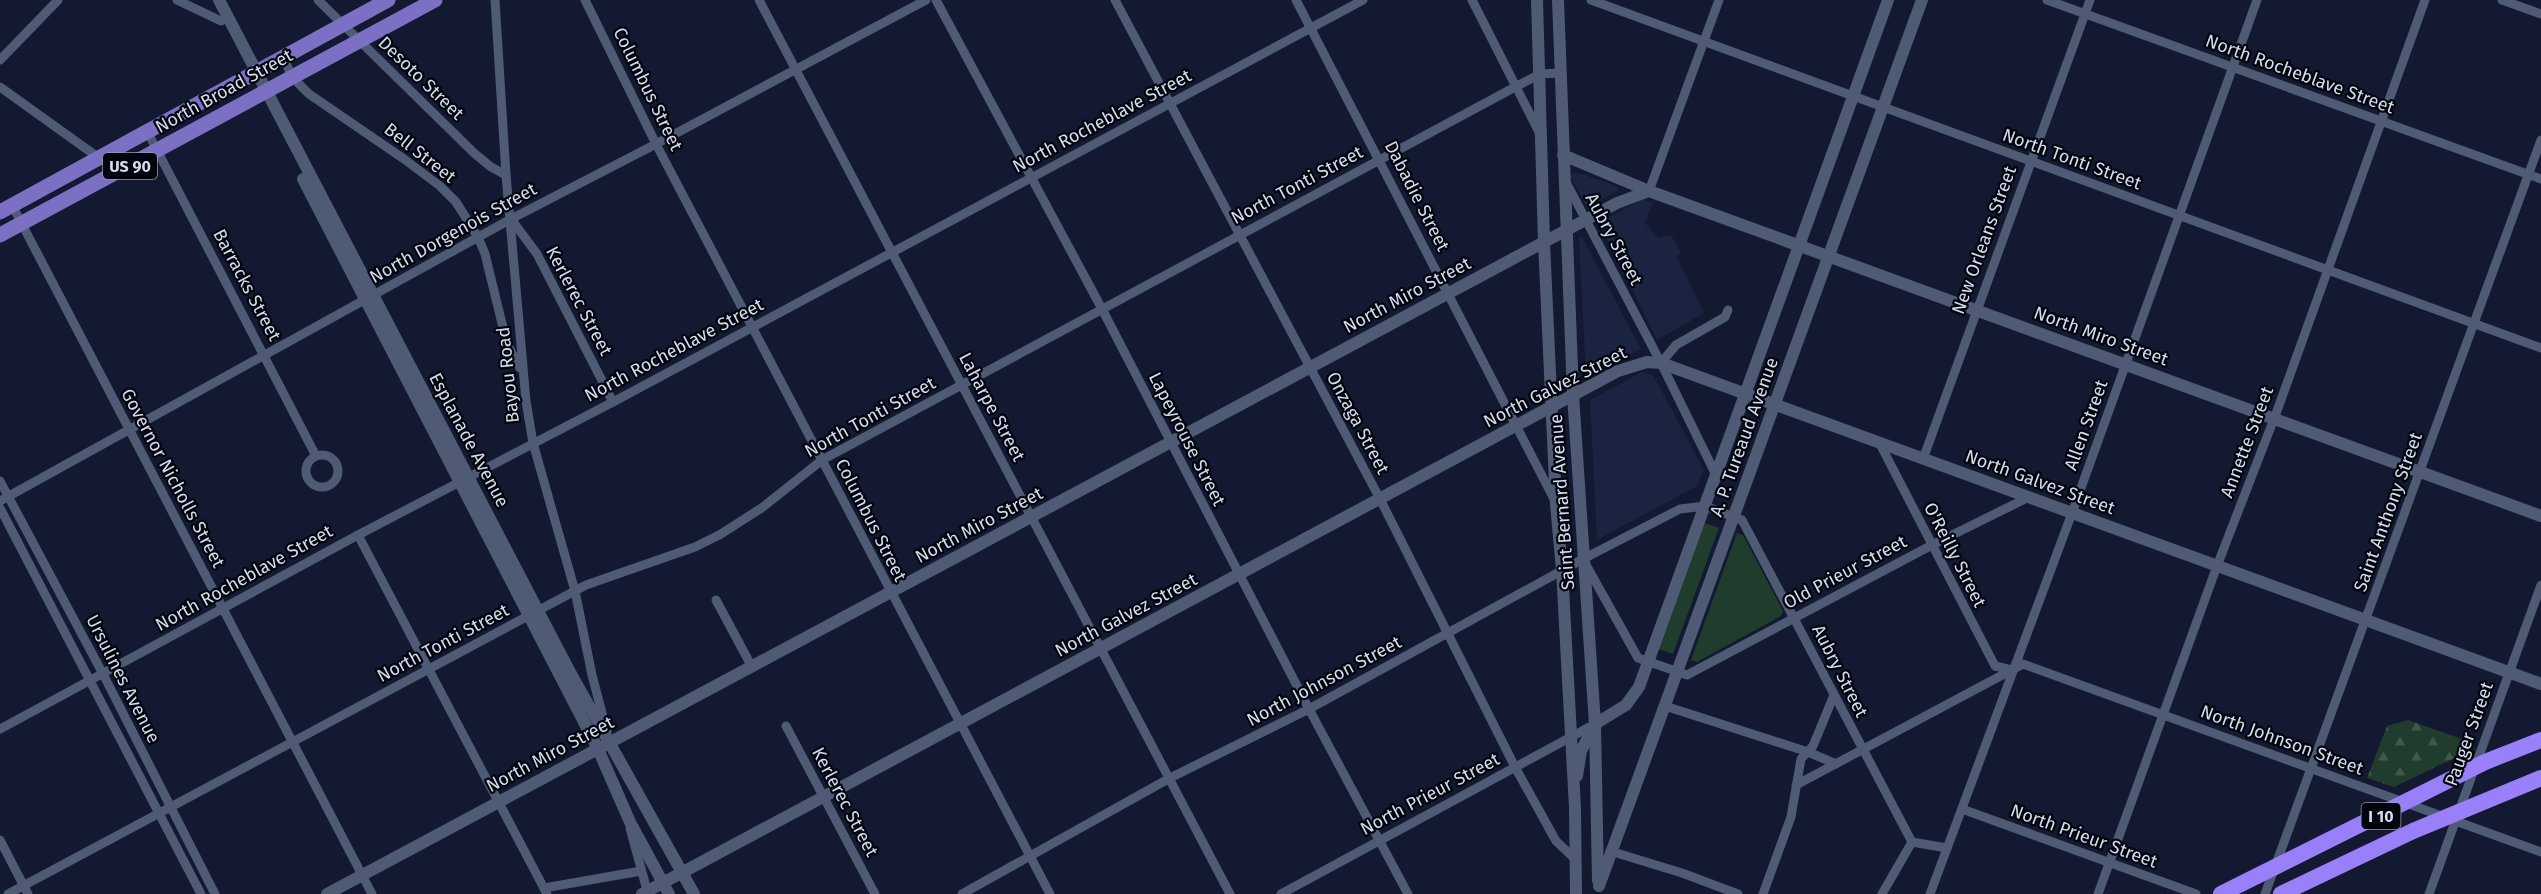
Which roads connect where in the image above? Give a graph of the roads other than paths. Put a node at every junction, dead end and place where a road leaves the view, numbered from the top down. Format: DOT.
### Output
graph roads {
  1 [pos="58,0"];
  2 [pos="177,0"];
  3 [pos="210,0"];
  4 [pos="219,0"];
  5 [pos="318,0"];
  6 [pos="435,0"];
  7 [pos="495,0"];
  8 [pos="585,0"];
  9 [pos="759,0"];
  10 [pos="926,0"];
  11 [pos="936,0"];
  12 [pos="1115,0"];
  13 [pos="1296,0"];
  14 [pos="1363,0"];
  15 [pos="1472,0"];
  16 [pos="1537,0"];
  17 [pos="1558,0"];
  18 [pos="1591,0"];
  19 [pos="1719,0"];
  20 [pos="1888,0"];
  21 [pos="1922,0"];
  22 [pos="2047,0"];
  23 [pos="2090,0"];
  24 [pos="2257,0"];
  25 [pos="2425,0"];
  26 [pos="2502,0"];
  27 [pos="384,2"];
  28 [pos="2085,14"];
  29 [pos="2541,14"];
  30 [pos="221,21"];
  31 [pos="342,24"];
  32 [pos="389,24"];
  33 [pos="1311,27"];
  34 [pos="359,40"];
  35 [pos="1703,42"];
  36 [pos="283,56"];
  37 [pos="0,60"];
  38 [pos="2233,67"];
  39 [pos="795,70"];
  40 [pos="252,73"];
  41 [pos="1560,73"];
  42 [pos="1540,74"];
  43 [pos="292,76"];
  44 [pos="1517,86"];
  45 [pos="0,87"];
  46 [pos="263,93"];
  47 [pos="1853,97"];
  48 [pos="202,101"];
  49 [pos="1172,103"];
  50 [pos="1882,108"];
  51 [pos="211,121"];
  52 [pos="2381,122"];
  53 [pos="147,131"];
  54 [pos="1543,140"];
  55 [pos="2541,140"];
  56 [pos="656,144"];
  57 [pos="157,150"];
  58 [pos="1563,155"];
  59 [pos="99,158"];
  60 [pos="1380,159"];
  61 [pos="2031,162"];
  62 [pos="2528,174"];
  63 [pos="506,175"];
  64 [pos="1032,177"];
  65 [pos="1564,178"];
  66 [pos="2541,179"];
  67 [pos="1649,191"];
  68 [pos="6,208"];
  69 [pos="2180,217"];
  70 [pos="511,219"];
  71 [pos="1585,220"];
  72 [pos="22,223"];
  73 [pos="1566,231"];
  74 [pos="0,235"];
  75 [pos="1240,235"];
  76 [pos="478,237"];
  77 [pos="1544,242"];
  78 [pos="1799,245"];
  79 [pos="892,252"];
  80 [pos="1828,256"];
  81 [pos="2327,270"];
  82 [pos="1449,293"];
  83 [pos="370,298"];
  84 [pos="1102,309"];
  85 [pos="1728,310"];
  86 [pos="1977,310"];
  87 [pos="2473,323"];
  88 [pos="752,328"];
  89 [pos="2541,348"];
  90 [pos="266,355"];
  91 [pos="1661,363"];
  92 [pos="2126,364"];
  93 [pos="1310,368"];
  94 [pos="523,372"];
  95 [pos="962,386"];
  96 [pos="1745,394"];
  97 [pos="1573,395"];
  98 [pos="613,402"];
  99 [pos="1775,404"];
  100 [pos="1553,406"];
  101 [pos="2274,418"];
  102 [pos="1517,426"];
  103 [pos="129,430"];
  104 [pos="1170,442"];
  105 [pos="1879,442"];
  106 [pos="533,443"];
  107 [pos="316,456"];
  108 [pos="1923,459"];
  109 [pos="822,460"];
  110 [pos="2420,471"];
  111 [pos="1716,475"];
  112 [pos="464,480"];
  113 [pos="0,481"];
  114 [pos="2029,497"];
  115 [pos="4,499"];
  116 [pos="1380,499"];
  117 [pos="1556,504"];
  118 [pos="1705,506"];
  119 [pos="0,508"];
  120 [pos="2072,513"];
  121 [pos="2541,516"];
  122 [pos="1031,517"];
  123 [pos="1734,517"];
  124 [pos="358,534"];
  125 [pos="1932,545"];
  126 [pos="1583,559"];
  127 [pos="2217,566"];
  128 [pos="1562,570"];
  129 [pos="1239,574"];
  130 [pos="2541,585"];
  131 [pos="575,591"];
  132 [pos="890,593"];
  133 [pos="716,600"];
  134 [pos="223,609"];
  135 [pos="533,614"];
  136 [pos="1794,617"];
  137 [pos="2366,620"];
  138 [pos="1449,632"];
  139 [pos="1101,649"];
  140 [pos="1648,663"];
  141 [pos="752,667"];
  142 [pos="429,669"];
  143 [pos="2012,670"];
  144 [pos="1678,672"];
  145 [pos="2509,672"];
  146 [pos="103,674"];
  147 [pos="90,681"];
  148 [pos="2541,684"];
  149 [pos="1834,695"];
  150 [pos="1665,706"];
  151 [pos="1309,709"];
  152 [pos="2163,715"];
  153 [pos="960,724"];
  154 [pos="1595,724"];
  155 [pos="786,726"];
  156 [pos="0,729"];
  157 [pos="1570,739"];
  158 [pos="610,740"];
  159 [pos="2541,740"];
  160 [pos="293,742"];
  161 [pos="598,749"];
  162 [pos="1863,751"];
  163 [pos="1808,752"];
  164 [pos="1836,764"];
  165 [pos="1515,767"];
  166 [pos="2311,768"];
  167 [pos="1170,778"];
  168 [pos="2541,778"];
  169 [pos="1796,785"];
  170 [pos="2541,790"];
  171 [pos="823,797"];
  172 [pos="499,802"];
  173 [pos="170,807"];
  174 [pos="1575,808"];
  175 [pos="1962,809"];
  176 [pos="158,814"];
  177 [pos="626,814"];
  178 [pos="2454,818"];
  179 [pos="0,840"];
  180 [pos="1378,840"];
  181 [pos="1912,842"];
  182 [pos="1947,848"];
  183 [pos="1610,852"];
  184 [pos="2541,852"];
  185 [pos="1030,856"];
  186 [pos="1596,857"];
  187 [pos="1574,858"];
  188 [pos="2109,862"];
  189 [pos="641,871"];
  190 [pos="682,872"];
  191 [pos="362,875"];
  192 [pos="666,888"];
  193 [pos="26,890"];
  194 [pos="1599,890"];
  195 [pos="545,891"];
  196 [pos="646,893"];
  197 [pos="8,894"];
  198 [pos="201,894"];
  199 [pos="215,894"];
  200 [pos="327,894"];
  201 [pos="372,894"];
  202 [pos="694,894"];
  203 [pos="875,894"];
  204 [pos="962,894"];
  205 [pos="1050,894"];
  206 [pos="1230,894"];
  207 [pos="1281,894"];
  208 [pos="1408,894"];
  209 [pos="1576,894"];
  210 [pos="1738,894"];
  211 [pos="1763,894"];
  212 [pos="1882,894"];
  213 [pos="1930,894"];
  214 [pos="2098,894"];
  215 [pos="2196,894"];
  216 [pos="2221,894"];
  217 [pos="2265,894"];
  218 [pos="2281,894"];
  219 [pos="2429,894"];
  1 -- 37 [label="street"];
  2 -- 30 [label="street"];
  3 -- 30 [label="street, Esplanade Avenue"];
  4 -- 40 [label="street, Esplanade Avenue"];
  5 -- 31 [label="street, Desoto Street"];
  6 -- 32 [label="main road, North Broad Street / US 90"];
  7 -- 63 [label="street, Bayou Road"];
  8 -- 56 [label="street, Columbus Street"];
  9 -- 39 [label="street, Laharpe Street"];
  10 -- 39 [label="street, North Dorgenois Street"];
  11 -- 64 [label="street, Lapeyrouse Street"];
  12 -- 49 [label="street, Onzaga Street"];
  13 -- 33 [label="street, Dabadie Street"];
  14 -- 33 [label="street, North Rocheblave Street"];
  15 -- 44 [label="street"];
  16 -- 42 [label="street, Saint Bernard Avenue"];
  17 -- 41 [label="street, Saint Bernard Avenue"];
  18 -- 35 [label="street, North Tonti Street"];
  19 -- 35 [label="street"];
  20 -- 47 [label="street, A. P. Tureaud Avenue"];
  21 -- 50 [label="street, A. P. Tureaud Avenue"];
  22 -- 28 [label="street, North Rocheblave Street"];
  23 -- 28 [label="street, New Orleans Street"];
  24 -- 38 [label="street, Allen Street"];
  25 -- 52 [label="street, Annette Street"];
  26 -- 29 [label="street"];
  27 -- 31 [label="main road, North Broad Street / US 90"];
  27 -- 32 [label="main road"];
  28 -- 38 [label="street, North Rocheblave Street"];
  28 -- 61 [label="street, New Orleans Street"];
  30 -- 40 [label="street, Esplanade Avenue"];
  31 -- 34 [label="street, Desoto Street"];
  31 -- 36 [label="main road, North Broad Street / US 90"];
  32 -- 34 [label="main road, North Broad Street / US 90"];
  33 -- 49 [label="street, North Rocheblave Street"];
  33 -- 60 [label="street, Dabadie Street"];
  34 -- 43 [label="main road, North Broad Street / US 90"];
  34 -- 63 [label="street, Desoto Street"];
  35 -- 47 [label="street, North Tonti Street"];
  35 -- 67 [label="street"];
  36 -- 40 [label="main road, North Broad Street / US 90"];
  36 -- 43 [label="street, Bell Street"];
  38 -- 52 [label="street, North Rocheblave Street"];
  38 -- 69 [label="street, Allen Street"];
  39 -- 56 [label="street, North Dorgenois Street"];
  39 -- 79 [label="street, Laharpe Street"];
  40 -- 46 [label="street, Esplanade Avenue"];
  40 -- 48 [label="main road, North Broad Street / US 90"];
  41 -- 42 [label="street, North Tonti Street"];
  41 -- 58 [label="street, Saint Bernard Avenue"];
  42 -- 44 [label="street, North Tonti Street"];
  42 -- 54 [label="street, Saint Bernard Avenue"];
  43 -- 46 [label="main road, North Broad Street / US 90"];
  43 -- 76 [label="street, Bell Street"];
  44 -- 54 [label="street"];
  44 -- 60 [label="street, North Tonti Street"];
  45 -- 59 [label="street"];
  46 -- 51 [label="main road, North Broad Street / US 90"];
  46 -- 83 [label="street, Esplanade Avenue"];
  47 -- 50 [label="street, North Tonti Street"];
  47 -- 78 [label="street, A. P. Tureaud Avenue"];
  48 -- 51 [label="main road"];
  48 -- 53 [label="main road, North Broad Street / US 90"];
  49 -- 64 [label="street, North Rocheblave Street"];
  49 -- 75 [label="street, Onzaga Street"];
  50 -- 61 [label="street, North Tonti Street"];
  50 -- 80 [label="street, A. P. Tureaud Avenue"];
  51 -- 57 [label="main road, North Broad Street / US 90"];
  52 -- 62 [label="street, North Rocheblave Street"];
  52 -- 81 [label="street, Annette Street"];
  53 -- 57 [label="street, Barracks Street"];
  53 -- 59 [label="main road, North Broad Street / US 90"];
  54 -- 77 [label="street, Saint Bernard Avenue"];
  55 -- 62 [label="street, Saint Anthony Street"];
  56 -- 70 [label="street, North Dorgenois Street"];
  56 -- 88 [label="street, Columbus Street"];
  57 -- 72 [label="main road, North Broad Street / US 90"];
  57 -- 90 [label="street, Barracks Street"];
  58 -- 65 [label="street, Saint Bernard Avenue"];
  58 -- 67 [label="street, North Miro Street"];
  59 -- 68 [label="main road, North Broad Street / US 90"];
  60 -- 75 [label="street, North Tonti Street"];
  60 -- 82 [label="street, Dabadie Street"];
  61 -- 69 [label="street, North Tonti Street"];
  61 -- 86 [label="street, New Orleans Street"];
  62 -- 66 [label="street, North Rocheblave Street"];
  62 -- 87 [label="street, Saint Anthony Street"];
  63 -- 70 [label="street, Bayou Road"];
  64 -- 79 [label="street, North Rocheblave Street"];
  64 -- 84 [label="street, Lapeyrouse Street"];
  65 -- 71 [label="street, Aubry Street"];
  65 -- 73 [label="street, Saint Bernard Avenue"];
  67 -- 71 [label="street, North Miro Street"];
  67 -- 78 [label="street, North Miro Street"];
  68 -- 72 [label="street, Governor Nicholls Street"];
  69 -- 81 [label="street, North Tonti Street"];
  69 -- 92 [label="street, Allen Street"];
  70 -- 76 [label="street, North Dorgenois Street"];
  70 -- 94 [label="street, Bayou Road"];
  70 -- 98 [label="street, Kerlerec Street"];
  71 -- 73 [label="street, North Miro Street"];
  71 -- 91 [label="street, Aubry Street"];
  72 -- 74 [label="main road, North Broad Street / US 90"];
  72 -- 103 [label="street, Governor Nicholls Street"];
  73 -- 77 [label="street, North Miro Street"];
  73 -- 97 [label="street, Saint Bernard Avenue"];
  75 -- 84 [label="street, North Tonti Street"];
  75 -- 93 [label="street, Onzaga Street"];
  76 -- 83 [label="street, North Dorgenois Street"];
  76 -- 94 [label="street, Bell Street"];
  77 -- 82 [label="street, North Miro Street"];
  77 -- 100 [label="street, Saint Bernard Avenue"];
  78 -- 80 [label="street, North Miro Street"];
  78 -- 96 [label="street, A. P. Tureaud Avenue"];
  79 -- 88 [label="street, North Rocheblave Street"];
  79 -- 95 [label="street, Laharpe Street"];
  80 -- 86 [label="street, North Miro Street"];
  80 -- 99 [label="street, A. P. Tureaud Avenue"];
  81 -- 87 [label="street, North Tonti Street"];
  81 -- 101 [label="street, Annette Street"];
  82 -- 93 [label="street, North Miro Street"];
  82 -- 102 [label="street, Dabadie Street"];
  83 -- 90 [label="street, North Dorgenois Street"];
  83 -- 112 [label="street, Esplanade Avenue"];
  84 -- 95 [label="street, North Tonti Street"];
  84 -- 104 [label="street, Lapeyrouse Street"];
  85 -- 91 [label="street"];
  86 -- 92 [label="street, North Miro Street"];
  86 -- 108 [label="street, New Orleans Street"];
  87 -- 89 [label="street, North Tonti Street"];
  87 -- 110 [label="street, Saint Anthony Street"];
  88 -- 98 [label="street, North Rocheblave Street"];
  88 -- 109 [label="street, Columbus Street"];
  90 -- 103 [label="street, North Dorgenois Street"];
  90 -- 107 [label="street, Barracks Street"];
  91 -- 96 [label="street, North Galvez Street"];
  91 -- 97 [label="street, North Galvez Street"];
  91 -- 111 [label="street, Aubry Street"];
  92 -- 101 [label="street, North Miro Street"];
  92 -- 120 [label="street, Allen Street"];
  93 -- 104 [label="street, North Miro Street"];
  93 -- 116 [label="street, Onzaga Street"];
  94 -- 106 [label="street, Bayou Road"];
  95 -- 109 [label="street, North Tonti Street"];
  95 -- 122 [label="street, Laharpe Street"];
  96 -- 99 [label="street, North Galvez Street"];
  96 -- 111 [label="street, A. P. Tureaud Avenue"];
  97 -- 100 [label="street, North Galvez Street"];
  97 -- 126 [label="street, Saint Bernard Avenue"];
  98 -- 106 [label="street, North Rocheblave Street"];
  99 -- 105 [label="street, North Galvez Street"];
  99 -- 123 [label="street, A. P. Tureaud Avenue"];
  100 -- 102 [label="street, North Galvez Street"];
  100 -- 117 [label="street, Saint Bernard Avenue"];
  101 -- 110 [label="street, North Miro Street"];
  101 -- 127 [label="street, Annette Street"];
  102 -- 116 [label="street, North Galvez Street"];
  102 -- 117 [label="street, Dabadie Street"];
  103 -- 115 [label="street, North Dorgenois Street"];
  103 -- 134 [label="street, Governor Nicholls Street"];
  104 -- 122 [label="street, North Miro Street"];
  104 -- 129 [label="street, Lapeyrouse Street"];
  105 -- 108 [label="street, North Galvez Street"];
  105 -- 125 [label="street, O'Reilly Street"];
  106 -- 112 [label="street, North Rocheblave Street"];
  106 -- 131 [label="street, Bayou Road"];
  108 -- 114 [label="street, North Galvez Street"];
  109 -- 131 [label="street, North Tonti Street"];
  109 -- 132 [label="street, Columbus Street"];
  110 -- 121 [label="street, North Miro Street"];
  110 -- 137 [label="street, Saint Anthony Street"];
  111 -- 118 [label="street, A. P. Tureaud Avenue"];
  112 -- 124 [label="street, North Rocheblave Street"];
  112 -- 135 [label="street, Esplanade Avenue"];
  113 -- 115 [label="street, Ursulines Avenue"];
  114 -- 120 [label="street, North Galvez Street"];
  114 -- 125 [label="street, Old Prieur Street"];
  115 -- 146 [label="street, Ursulines Avenue"];
  116 -- 129 [label="street, North Galvez Street"];
  116 -- 138 [label="street, Onzaga Street"];
  117 -- 128 [label="street, Saint Bernard Avenue"];
  118 -- 123 [label="street, Aubry Street"];
  118 -- 126 [label="street, North Johnson Street"];
  118 -- 140 [label="street, A. P. Tureaud Avenue"];
  119 -- 147 [label="street, Ursulines Avenue"];
  120 -- 127 [label="street, North Galvez Street"];
  120 -- 143 [label="street, Allen Street"];
  122 -- 132 [label="street, North Miro Street"];
  122 -- 139 [label="street, Laharpe Street"];
  123 -- 136 [label="street, Aubry Street"];
  123 -- 144 [label="street, A. P. Tureaud Avenue"];
  124 -- 134 [label="street, North Rocheblave Street"];
  124 -- 142 [label="street"];
  125 -- 136 [label="street, Old Prieur Street"];
  125 -- 143 [label="street, O'Reilly Street"];
  126 -- 128 [label="street, North Johnson Street"];
  126 -- 140 [label="street"];
  126 -- 154 [label="street, Saint Bernard Avenue"];
  127 -- 137 [label="street, North Galvez Street"];
  127 -- 152 [label="street, Annette Street"];
  128 -- 138 [label="street, North Johnson Street"];
  128 -- 157 [label="street, Saint Bernard Avenue"];
  129 -- 139 [label="street, North Galvez Street"];
  129 -- 151 [label="street, Lapeyrouse Street"];
  130 -- 145 [label="street, Pauger Street"];
  131 -- 135 [label="street, North Tonti Street"];
  131 -- 158 [label="street, Bayou Road"];
  132 -- 141 [label="street, North Miro Street"];
  132 -- 153 [label="street, Columbus Street"];
  133 -- 141 [label="street"];
  134 -- 146 [label="street, North Rocheblave Street"];
  134 -- 160 [label="street, Governor Nicholls Street"];
  135 -- 142 [label="street, North Tonti Street"];
  135 -- 158 [label="street, Esplanade Avenue"];
  135 -- 161 [label="street, Esplanade Avenue"];
  136 -- 144 [label="street, Old Prieur Street"];
  136 -- 149 [label="street, Aubry Street"];
  137 -- 145 [label="street, North Galvez Street"];
  137 -- 166 [label="street, Saint Anthony Street"];
  138 -- 151 [label="street, North Johnson Street"];
  138 -- 165 [label="street, Onzaga Street"];
  139 -- 153 [label="street, North Galvez Street"];
  139 -- 167 [label="street, Laharpe Street"];
  140 -- 144 [label="street"];
  140 -- 154 [label="street, A. P. Tureaud Avenue"];
  141 -- 158 [label="street, North Miro Street"];
  142 -- 160 [label="street, North Tonti Street"];
  142 -- 172 [label="street"];
  143 -- 152 [label="street, North Johnson Street"];
  143 -- 162 [label="street"];
  143 -- 175 [label="street, Allen Street"];
  144 -- 150 [label="street, A. P. Tureaud Avenue"];
  145 -- 148 [label="street, North Galvez Street"];
  145 -- 178 [label="street, Pauger Street"];
  146 -- 147 [label="street, North Rocheblave Street"];
  146 -- 173 [label="street, Ursulines Avenue"];
  147 -- 156 [label="street, North Rocheblave Street"];
  147 -- 176 [label="street, Ursulines Avenue"];
  149 -- 162 [label="street, Aubry Street"];
  149 -- 163 [label="street"];
  150 -- 163 [label="street"];
  150 -- 183 [label="street, A. P. Tureaud Avenue"];
  151 -- 167 [label="street, North Johnson Street"];
  151 -- 180 [label="street, Lapeyrouse Street"];
  152 -- 166 [label="street, North Johnson Street"];
  152 -- 188 [label="street, Annette Street"];
  153 -- 171 [label="street, North Galvez Street"];
  153 -- 185 [label="street, Columbus Street"];
  154 -- 157 [label="street, North Prieur Street"];
  154 -- 174 [label="street"];
  154 -- 186 [label="street, Saint Bernard Avenue"];
  155 -- 171 [label="street, Kerlerec Street"];
  157 -- 165 [label="street, North Prieur Street"];
  157 -- 174 [label="street, Saint Bernard Avenue"];
  158 -- 161 [label="street, North Miro Street"];
  158 -- 190 [label="street, Esplanade Avenue"];
  159 -- 216 [label="highway, I 10"];
  160 -- 173 [label="street, North Tonti Street"];
  160 -- 191 [label="street, Governor Nicholls Street"];
  161 -- 172 [label="street, North Miro Street"];
  161 -- 177 [label="street, Esplanade Avenue"];
  162 -- 164 [label="street"];
  162 -- 181 [label="street, Aubry Street"];
  163 -- 164 [label="street"];
  163 -- 169 [label="street"];
  164 -- 169 [label="street"];
  165 -- 180 [label="street, North Prieur Street"];
  165 -- 187 [label="street, Onzaga Street"];
  166 -- 178 [label="street, North Johnson Street"];
  166 -- 217 [label="street, Saint Anthony Street"];
  167 -- 185 [label="street, North Johnson Street"];
  167 -- 206 [label="street, Laharpe Street"];
  168 -- 178 [label="highway, I 10"];
  169 -- 211 [label="street"];
  170 -- 178 [label="highway"];
  171 -- 190 [label="street, North Galvez Street"];
  171 -- 203 [label="street, Kerlerec Street"];
  172 -- 191 [label="street, North Miro Street"];
  172 -- 195 [label="street"];
  173 -- 176 [label="street, North Tonti Street"];
  173 -- 199 [label="street, Ursulines Avenue"];
  174 -- 187 [label="street, Saint Bernard Avenue"];
  175 -- 182 [label="street, Allen Street"];
  175 -- 188 [label="street, North Prieur Street"];
  176 -- 193 [label="street, North Tonti Street"];
  176 -- 198 [label="street, Ursulines Avenue"];
  177 -- 189 [label="street"];
  177 -- 192 [label="street, Esplanade Avenue"];
  178 -- 184 [label="street, North Johnson Street"];
  178 -- 218 [label="highway, I 10"];
  178 -- 219 [label="street, Pauger Street"];
  179 -- 193 [label="street"];
  180 -- 207 [label="street, North Prieur Street"];
  180 -- 208 [label="street, Lapeyrouse Street"];
  181 -- 182 [label="street"];
  181 -- 212 [label="street"];
  182 -- 213 [label="street, Allen Street"];
  183 -- 194 [label="street, A. P. Tureaud Avenue"];
  183 -- 210 [label="street"];
  185 -- 204 [label="street, North Johnson Street"];
  185 -- 205 [label="street, Columbus Street"];
  186 -- 187 [label="street"];
  186 -- 194 [label="street, Saint Bernard Avenue"];
  187 -- 209 [label="street, Saint Bernard Avenue"];
  188 -- 214 [label="street, Annette Street"];
  188 -- 215 [label="street, North Prieur Street"];
  189 -- 195 [label="street"];
  189 -- 196 [label="street"];
  190 -- 192 [label="street, North Galvez Street"];
  190 -- 202 [label="street, Esplanade Avenue"];
  191 -- 200 [label="street, North Miro Street"];
  191 -- 201 [label="street, Governor Nicholls Street"];
  192 -- 196 [label="street, North Galvez Street"];
  193 -- 197 [label="street, North Tonti Street"];
}
